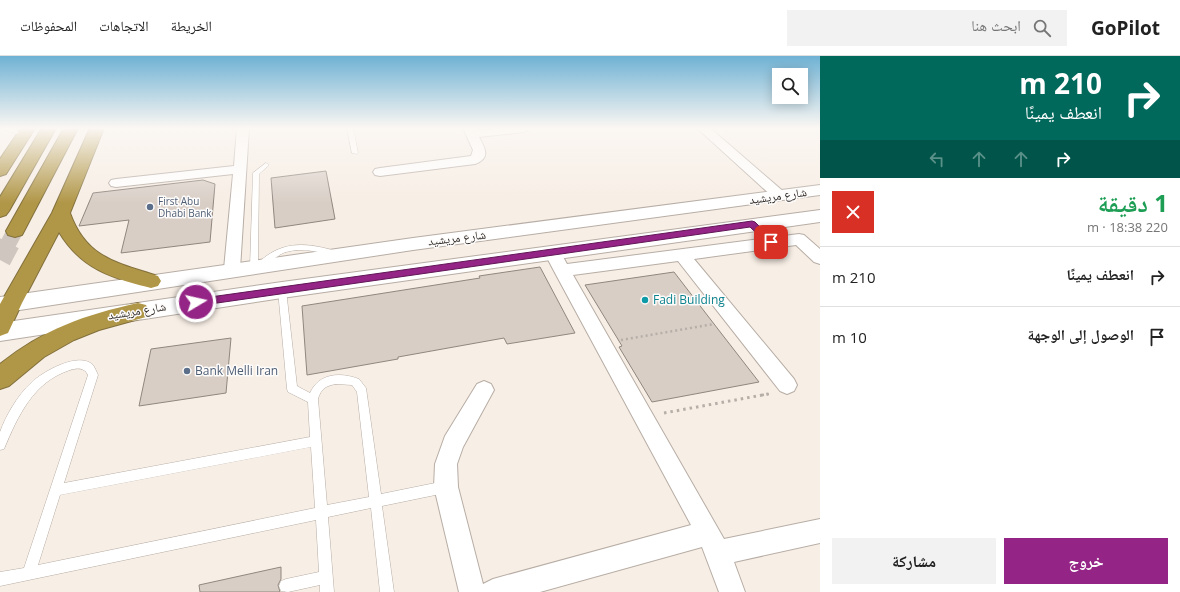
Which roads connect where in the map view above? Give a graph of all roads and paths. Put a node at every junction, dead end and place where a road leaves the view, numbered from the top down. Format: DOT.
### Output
graph roads {
  1 [pos="12,153"];
  2 [pos="34,153"];
  3 [pos="57,153"];
  4 [pos="87,153"];
  5 [pos="241,153"];
  6 [pos="479,153"];
  7 [pos="731,153"];
  8 [pos="266,165"];
  9 [pos="240,169"];
  10 [pos="0,171"];
  11 [pos="380,172"];
  12 [pos="116,183"];
  13 [pos="820,191"];
  14 [pos="779,195"];
  15 [pos="681,208"];
  16 [pos="0,211"];
  17 [pos="61,214"];
  18 [pos="820,216"];
  19 [pos="752,224"];
  20 [pos="15,231"];
  21 [pos="771,242"];
  22 [pos="603,245"];
  23 [pos="552,252"];
  24 [pos="681,254"];
  25 [pos="820,258"];
  26 [pos="262,266"];
  27 [pos="232,269"];
  28 [pos="562,271"];
  29 [pos="152,281"];
  30 [pos="282,290"];
  31 [pos="6,304"];
  32 [pos="138,311"];
  33 [pos="735,321"];
  34 [pos="0,327"];
  35 [pos="0,332"];
  36 [pos="602,343"];
  37 [pos="0,379"];
  38 [pos="787,385"];
  39 [pos="484,390"];
  40 [pos="313,399"];
  41 [pos="643,417"];
  42 [pos="316,441"];
  43 [pos="0,446"];
  44 [pos="446,487"];
  45 [pos="56,490"];
  46 [pos="375,501"];
  47 [pos="321,512"];
  48 [pos="820,530"];
  49 [pos="713,543"];
  50 [pos="29,572"];
  51 [pos="326,577"];
  52 [pos="0,579"];
  53 [pos="286,586"];
  54 [pos="327,592"];
  55 [pos="387,592"];
  56 [pos="472,592"];
  57 [pos="493,592"];
  58 [pos="732,592"];
  1 -- 10 [label="highway"];
  2 -- 16 [label="highway"];
  3 -- 20 [label="highway"];
  4 -- 17 [label="highway"];
  5 -- 9 [label="street"];
  6 -- 11 [label="street"];
  7 -- 14 [label="street"];
  8 -- 26 [label="lane"];
  9 -- 12 [label="street"];
  9 -- 27 [label="street"];
  13 -- 14 [label="main road, شارع مريشيد"];
  13 -- 19 [label="main road"];
  14 -- 15 [label="main road, شارع مريشيد"];
  15 -- 22 [label="main road"];
  15 -- 26 [label="main road, شارع مريشيد"];
  17 -- 29 [label="highway"];
  17 -- 31 [label="highway"];
  18 -- 19 [label="main road, شارع مريشيد"];
  19 -- 21 [label="street"];
  19 -- 22 [label="main road, شارع مريشيد"];
  21 -- 24 [label="street"];
  21 -- 25 [label="street"];
  22 -- 23 [label="main road, شارع مريشيد"];
  23 -- 28 [label="street"];
  23 -- 30 [label="main road, شارع مريشيد"];
  24 -- 28 [label="street"];
  24 -- 33 [label="street"];
  26 -- 27 [label="main road, شارع مريشيد"];
  27 -- 29 [label="main road, شارع مريشيد"];
  28 -- 36 [label="street"];
  29 -- 31 [label="main road, شارع مريشيد"];
  30 -- 32 [label="main road, شارع مريشيد"];
  30 -- 40 [label="lane"];
  31 -- 34 [label="highway"];
  32 -- 35 [label="main road, شارع مريشيد"];
  32 -- 37 [label="highway"];
  33 -- 36 [label="path"];
  33 -- 38 [label="street"];
  36 -- 41 [label="street"];
  38 -- 41 [label="path"];
  39 -- 44 [label="street"];
  40 -- 42 [label="lane"];
  40 -- 46 [label="lane"];
  41 -- 49 [label="street"];
  42 -- 45 [label="lane"];
  42 -- 47 [label="lane"];
  43 -- 45 [label="lane"];
  44 -- 46 [label="lane"];
  44 -- 56 [label="street"];
  45 -- 50 [label="lane"];
  46 -- 47 [label="lane"];
  46 -- 55 [label="lane"];
  47 -- 50 [label="lane"];
  47 -- 51 [label="lane"];
  48 -- 49 [label="street"];
  49 -- 57 [label="street"];
  49 -- 58 [label="street"];
  50 -- 52 [label="lane"];
  51 -- 53 [label="lane"];
  51 -- 54 [label="lane"];
}
